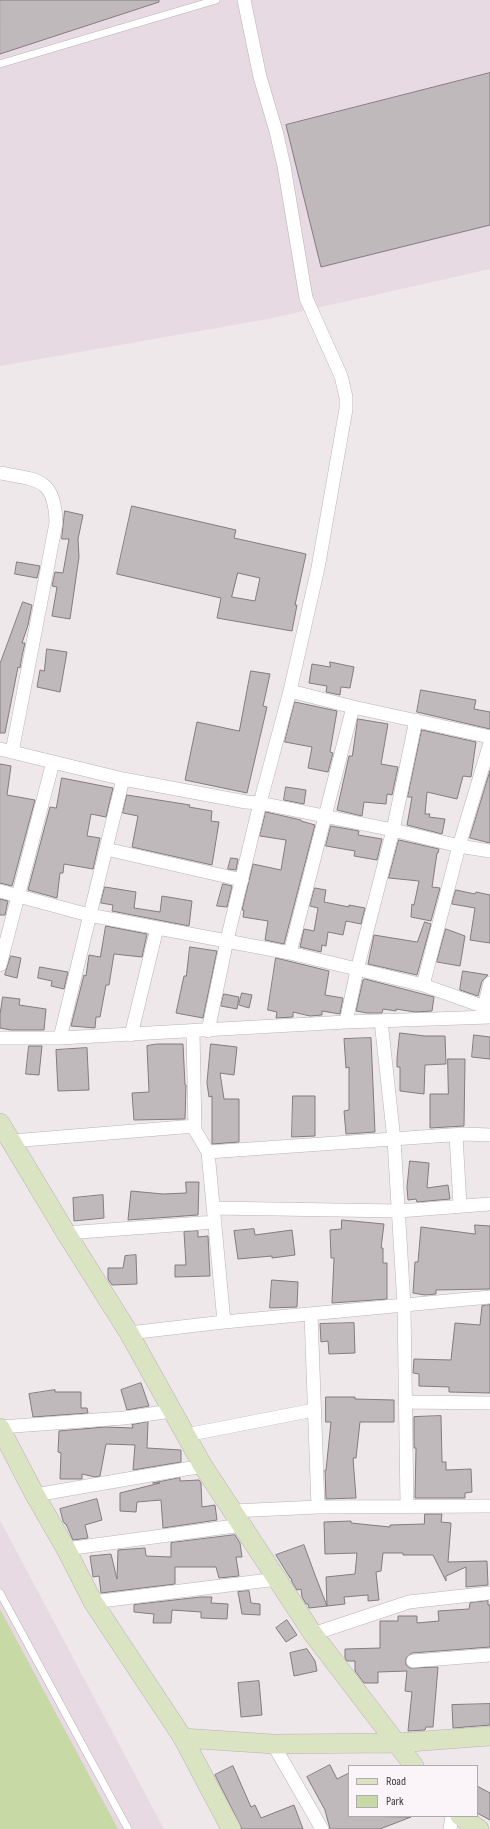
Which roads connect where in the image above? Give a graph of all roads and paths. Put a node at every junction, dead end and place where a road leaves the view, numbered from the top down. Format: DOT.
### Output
graph roads {
  1 [pos="216,0"];
  2 [pos="244,0"];
  3 [pos="0,64"];
  4 [pos="0,473"];
  5 [pos="290,690"];
  6 [pos="353,706"];
  7 [pos="416,720"];
  8 [pos="490,737"];
  9 [pos="490,743"];
  10 [pos="6,751"];
  11 [pos="53,762"];
  12 [pos="123,779"];
  13 [pos="260,803"];
  14 [pos="326,817"];
  15 [pos="393,830"];
  16 [pos="459,846"];
  17 [pos="106,849"];
  18 [pos="490,851"];
  19 [pos="242,880"];
  20 [pos="0,891"];
  21 [pos="18,896"];
  22 [pos="89,915"];
  23 [pos="157,928"];
  24 [pos="227,940"];
  25 [pos="290,953"];
  26 [pos="0,965"];
  27 [pos="357,970"];
  28 [pos="490,983"];
  29 [pos="423,985"];
  30 [pos="488,1011"];
  31 [pos="381,1021"];
  32 [pos="346,1022"];
  33 [pos="193,1031"];
  34 [pos="208,1031"];
  35 [pos="131,1035"];
  36 [pos="0,1038"];
  37 [pos="60,1038"];
  38 [pos="0,1123"];
  39 [pos="195,1126"];
  40 [pos="456,1135"];
  41 [pos="490,1135"];
  42 [pos="394,1140"];
  43 [pos="12,1142"];
  44 [pos="208,1152"];
  45 [pos="490,1204"];
  46 [pos="460,1206"];
  47 [pos="213,1208"];
  48 [pos="399,1211"];
  49 [pos="214,1222"];
  50 [pos="66,1233"];
  51 [pos="490,1297"];
  52 [pos="404,1306"];
  53 [pos="311,1314"];
  54 [pos="224,1322"];
  55 [pos="129,1333"];
  56 [pos="406,1402"];
  57 [pos="490,1403"];
  58 [pos="314,1410"];
  59 [pos="172,1411"];
  60 [pos="0,1427"];
  61 [pos="186,1436"];
  62 [pos="203,1466"];
  63 [pos="35,1495"];
  64 [pos="407,1506"];
  65 [pos="490,1506"];
  66 [pos="318,1507"];
  67 [pos="237,1518"];
  68 [pos="66,1549"];
  69 [pos="277,1579"];
  70 [pos="0,1593"];
  71 [pos="490,1593"];
  72 [pos="93,1602"];
  73 [pos="313,1634"];
  74 [pos="490,1655"];
  75 [pos="413,1661"];
  76 [pos="490,1736"];
  77 [pos="182,1738"];
  78 [pos="396,1743"];
  79 [pos="273,1744"];
  80 [pos="413,1765"];
  81 [pos="452,1817"];
  82 [pos="461,1817"];
  83 [pos="128,1829"];
  84 [pos="231,1829"];
  85 [pos="322,1829"];
  86 [pos="450,1829"];
  87 [pos="479,1829"];
  1 -- 3 [label="lane"];
  2 -- 5 [label="street"];
  4 -- 10 [label="street"];
  5 -- 6 [label="street"];
  5 -- 13 [label="street"];
  6 -- 7 [label="street"];
  6 -- 14 [label="street"];
  7 -- 8 [label="street"];
  7 -- 15 [label="street"];
  9 -- 16 [label="street"];
  10 -- 11 [label="street"];
  11 -- 12 [label="street"];
  11 -- 21 [label="street"];
  12 -- 13 [label="street"];
  12 -- 17 [label="street"];
  13 -- 14 [label="street"];
  13 -- 19 [label="street"];
  14 -- 15 [label="street"];
  14 -- 25 [label="street"];
  15 -- 16 [label="street"];
  15 -- 27 [label="street"];
  16 -- 18 [label="street"];
  16 -- 29 [label="street"];
  17 -- 19 [label="street"];
  17 -- 22 [label="street"];
  19 -- 24 [label="street"];
  20 -- 21 [label="street"];
  21 -- 22 [label="street"];
  21 -- 26 [label="street"];
  22 -- 23 [label="street"];
  22 -- 37 [label="street"];
  23 -- 24 [label="street"];
  23 -- 35 [label="street"];
  24 -- 25 [label="street"];
  24 -- 34 [label="street"];
  25 -- 27 [label="street"];
  27 -- 29 [label="street"];
  27 -- 32 [label="street"];
  28 -- 30 [label="street"];
  29 -- 30 [label="street"];
  30 -- 31 [label="street"];
  31 -- 32 [label="street"];
  31 -- 42 [label="street"];
  32 -- 34 [label="street"];
  33 -- 34 [label="street"];
  33 -- 35 [label="street"];
  33 -- 39 [label="street"];
  35 -- 37 [label="street"];
  36 -- 37 [label="street"];
  38 -- 43 [label="street"];
  39 -- 43 [label="street"];
  39 -- 44 [label="street"];
  40 -- 41 [label="street"];
  40 -- 42 [label="street"];
  40 -- 46 [label="street"];
  42 -- 44 [label="street"];
  42 -- 48 [label="street"];
  43 -- 50 [label="street"];
  44 -- 47 [label="street"];
  45 -- 46 [label="street"];
  46 -- 48 [label="street"];
  47 -- 48 [label="street"];
  47 -- 49 [label="street"];
  48 -- 52 [label="street"];
  49 -- 50 [label="street"];
  49 -- 54 [label="street"];
  50 -- 55 [label="street"];
  51 -- 52 [label="street"];
  52 -- 53 [label="street"];
  52 -- 56 [label="street"];
  53 -- 54 [label="street"];
  53 -- 58 [label="street"];
  54 -- 55 [label="street"];
  55 -- 59 [label="street"];
  56 -- 57 [label="street"];
  56 -- 64 [label="street"];
  58 -- 61 [label="street"];
  58 -- 66 [label="street"];
  59 -- 60 [label="street"];
  59 -- 61 [label="street"];
  60 -- 63 [label="street"];
  61 -- 62 [label="street"];
  62 -- 63 [label="street"];
  62 -- 67 [label="street"];
  63 -- 68 [label="street"];
  64 -- 65 [label="street"];
  64 -- 66 [label="street"];
  66 -- 67 [label="street"];
  67 -- 68 [label="street"];
  67 -- 69 [label="street"];
  68 -- 72 [label="street"];
  69 -- 72 [label="street"];
  69 -- 73 [label="street"];
  70 -- 83 [label="lane"];
  71 -- 73 [label="street"];
  72 -- 77 [label="street"];
  73 -- 78 [label="street"];
  74 -- 75 [label="street"];
  76 -- 78 [label="street"];
  77 -- 79 [label="street"];
  77 -- 84 [label="street"];
  78 -- 79 [label="street"];
  78 -- 80 [label="street"];
  79 -- 85 [label="street"];
  81 -- 86 [label="street"];
  82 -- 87 [label="street"];
}
